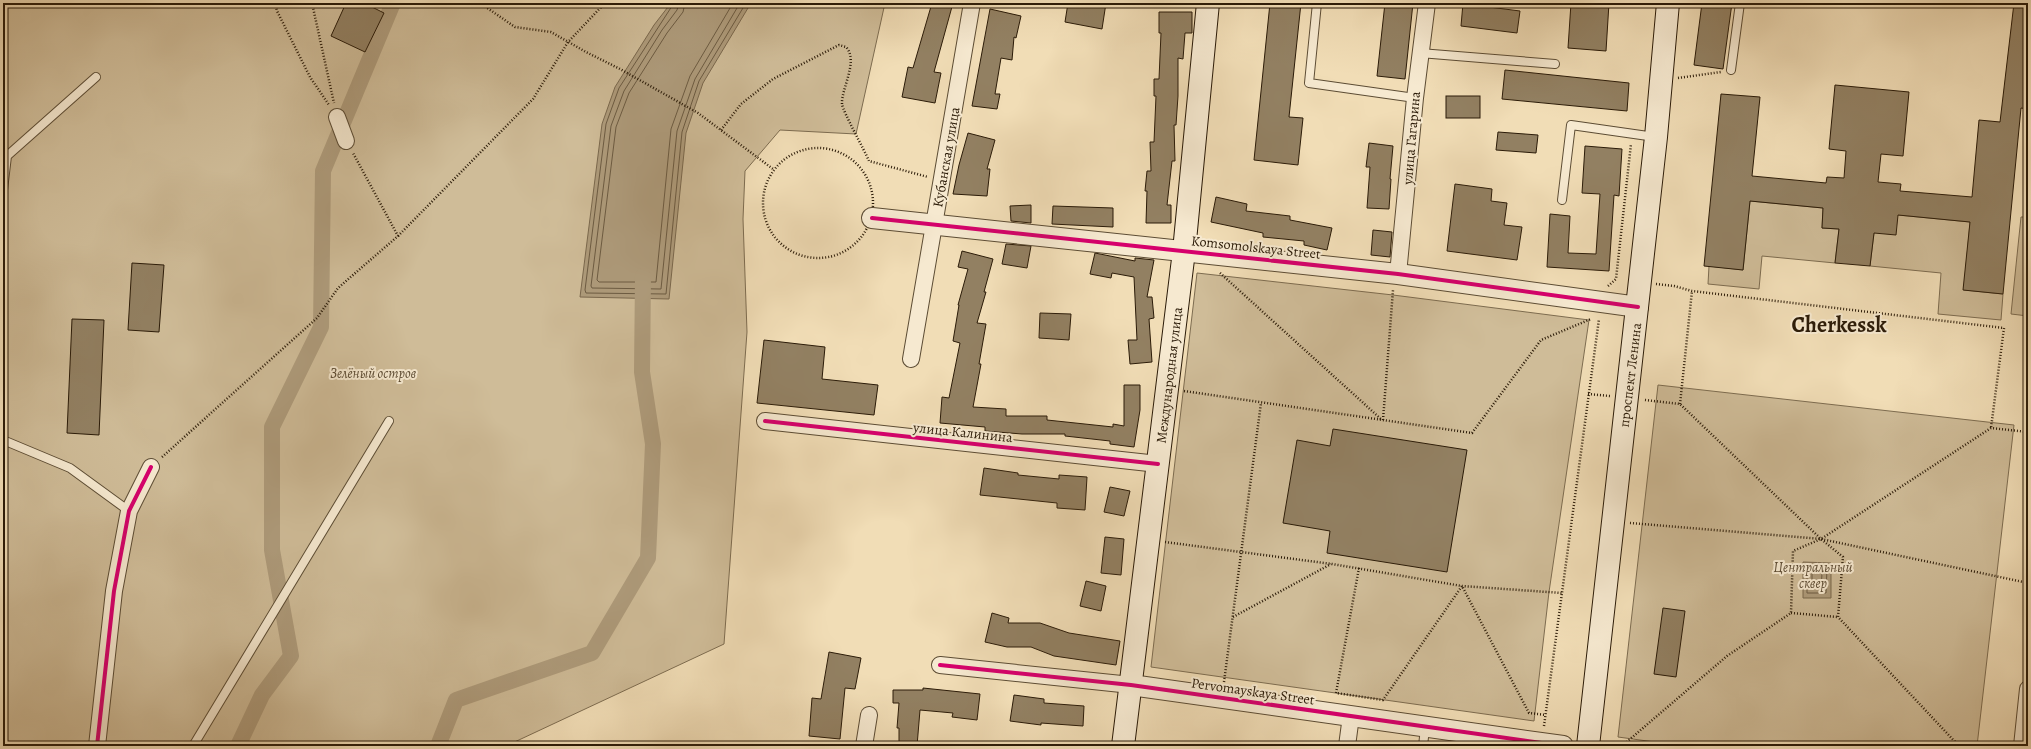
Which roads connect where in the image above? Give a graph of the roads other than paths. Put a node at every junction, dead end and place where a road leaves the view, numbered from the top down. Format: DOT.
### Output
graph roads {
  1 [pos="972,3"];
  2 [pos="1208,3"];
  3 [pos="1317,3"];
  4 [pos="1427,3"];
  5 [pos="1668,3"];
  6 [pos="1740,3"];
  7 [pos="1420,53"];
  8 [pos="1555,64"];
  9 [pos="1731,70"];
  10 [pos="96,77"];
  11 [pos="1414,98"];
  12 [pos="337,117"];
  13 [pos="1656,137"];
  14 [pos="346,141"];
  15 [pos="3,190"];
  16 [pos="1562,200"];
  17 [pos="872,218"];
  18 [pos="934,225"];
  19 [pos="1184,251"];
  20 [pos="1396,281"];
  21 [pos="1638,307"];
  22 [pos="911,359"];
  23 [pos="389,421"];
  24 [pos="765,421"];
  25 [pos="3,440"];
  26 [pos="1158,464"];
  27 [pos="151,467"];
  28 [pos="129,511"];
  29 [pos="940,665"];
  30 [pos="1131,685"];
  31 [pos="2028,689"];
  32 [pos="868,715"];
  33 [pos="1351,716"];
  34 [pos="1424,737"];
  35 [pos="97,746"];
  36 [pos="193,746"];
  37 [pos="864,746"];
  38 [pos="1123,746"];
  39 [pos="1347,746"];
  40 [pos="1563,746"];
  41 [pos="1588,746"];
  42 [pos="2022,746"];
  1 -- 18 [label="street, Кубанская улица"];
  2 -- 19 [label="main road, Международная улица"];
  3 -- 11 [label="lane"];
  4 -- 7 [label="street, улица Гагарина"];
  5 -- 13 [label="main road, проспект Ленина"];
  6 -- 9 [label="lane"];
  7 -- 8 [label="lane"];
  7 -- 11 [label="street, улица Гагарина"];
  10 -- 15 [label="lane"];
  11 -- 20 [label="street, улица Гагарина"];
  12 -- 14 [label="street"];
  13 -- 16 [label="lane"];
  13 -- 21 [label="main road, проспект Ленина"];
  17 -- 18 [label="street, Komsomolskaya Street"];
  18 -- 19 [label="street, Komsomolskaya Street"];
  18 -- 22 [label="street, Кубанская улица"];
  19 -- 20 [label="street, Komsomolskaya Street"];
  19 -- 26 [label="main road, Международная улица"];
  20 -- 21 [label="street, Komsomolskaya Street"];
  21 -- 41 [label="main road, проспект Ленина"];
  23 -- 36 [label="lane"];
  24 -- 26 [label="street, улица Калинина"];
  25 -- 28 [label="lane"];
  26 -- 30 [label="main road, Международная улица"];
  27 -- 28 [label="street"];
  28 -- 35 [label="street"];
  29 -- 30 [label="street, Pervomayskaya Street"];
  30 -- 33 [label="street, Pervomayskaya Street"];
  30 -- 38 [label="main road, Международная улица"];
  31 -- 42 [label="street"];
  32 -- 37 [label="street"];
  33 -- 34 [label="street, Pervomayskaya Street"];
  33 -- 39 [label="street"];
  34 -- 40 [label="street, Pervomayskaya Street"];
}
